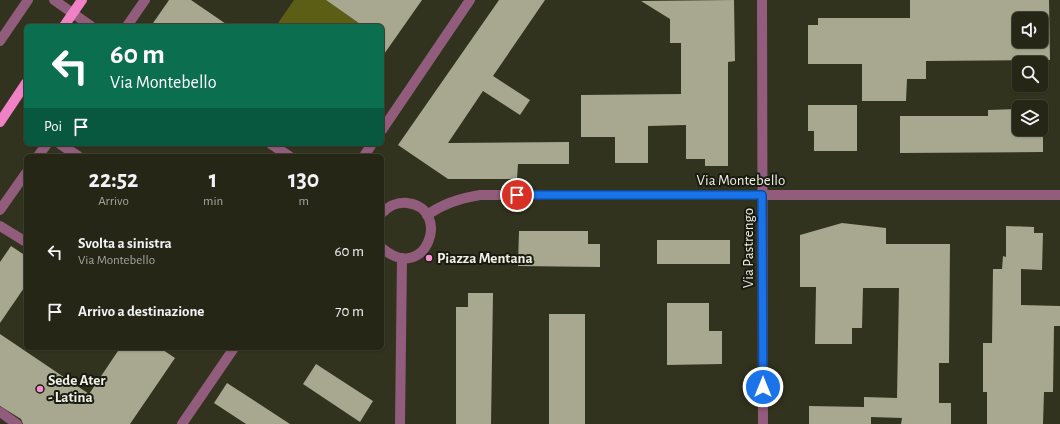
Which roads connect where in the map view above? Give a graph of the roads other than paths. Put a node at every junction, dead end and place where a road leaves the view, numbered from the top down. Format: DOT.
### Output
graph roads {
  1 [pos="28,0"];
  2 [pos="54,0"];
  3 [pos="82,0"];
  4 [pos="145,0"];
  5 [pos="470,0"];
  6 [pos="762,0"];
  7 [pos="72,14"];
  8 [pos="65,24"];
  9 [pos="88,24"];
  10 [pos="128,24"];
  11 [pos="0,41"];
  12 [pos="24,86"];
  13 [pos="0,122"];
  14 [pos="384,127"];
  15 [pos="63,146"];
  16 [pos="274,146"];
  17 [pos="75,154"];
  18 [pos="286,154"];
  19 [pos="24,176"];
  20 [pos="762,195"];
  21 [pos="1060,195"];
  22 [pos="0,210"];
  23 [pos="384,211"];
  24 [pos="427,215"];
  25 [pos="0,226"];
  26 [pos="24,241"];
  27 [pos="384,250"];
  28 [pos="402,258"];
  29 [pos="233,350"];
  30 [pos="0,412"];
  31 [pos="18,424"];
  32 [pos="182,424"];
  33 [pos="400,424"];
  34 [pos="763,424"];
  1 -- 11 [label="street"];
  2 -- 7 [label="street"];
  3 -- 7 [label="main road"];
  4 -- 10 [label="street"];
  5 -- 14 [label="street"];
  6 -- 20 [label="street, Via Pastrengo"];
  7 -- 8 [label="main road"];
  7 -- 9 [label="street"];
  12 -- 13 [label="main road"];
  15 -- 17 [label="street"];
  16 -- 18 [label="street"];
  19 -- 22 [label="street"];
  20 -- 21 [label="street, Via Montebello"];
  20 -- 24 [label="street, Via Montebello"];
  20 -- 34 [label="street, Via Pastrengo"];
  23 -- 24 [label="street"];
  24 -- 28 [label="street"];
  25 -- 26 [label="street"];
  27 -- 28 [label="street"];
  28 -- 33 [label="street"];
  29 -- 32 [label="street"];
  30 -- 31 [label="street"];
}
